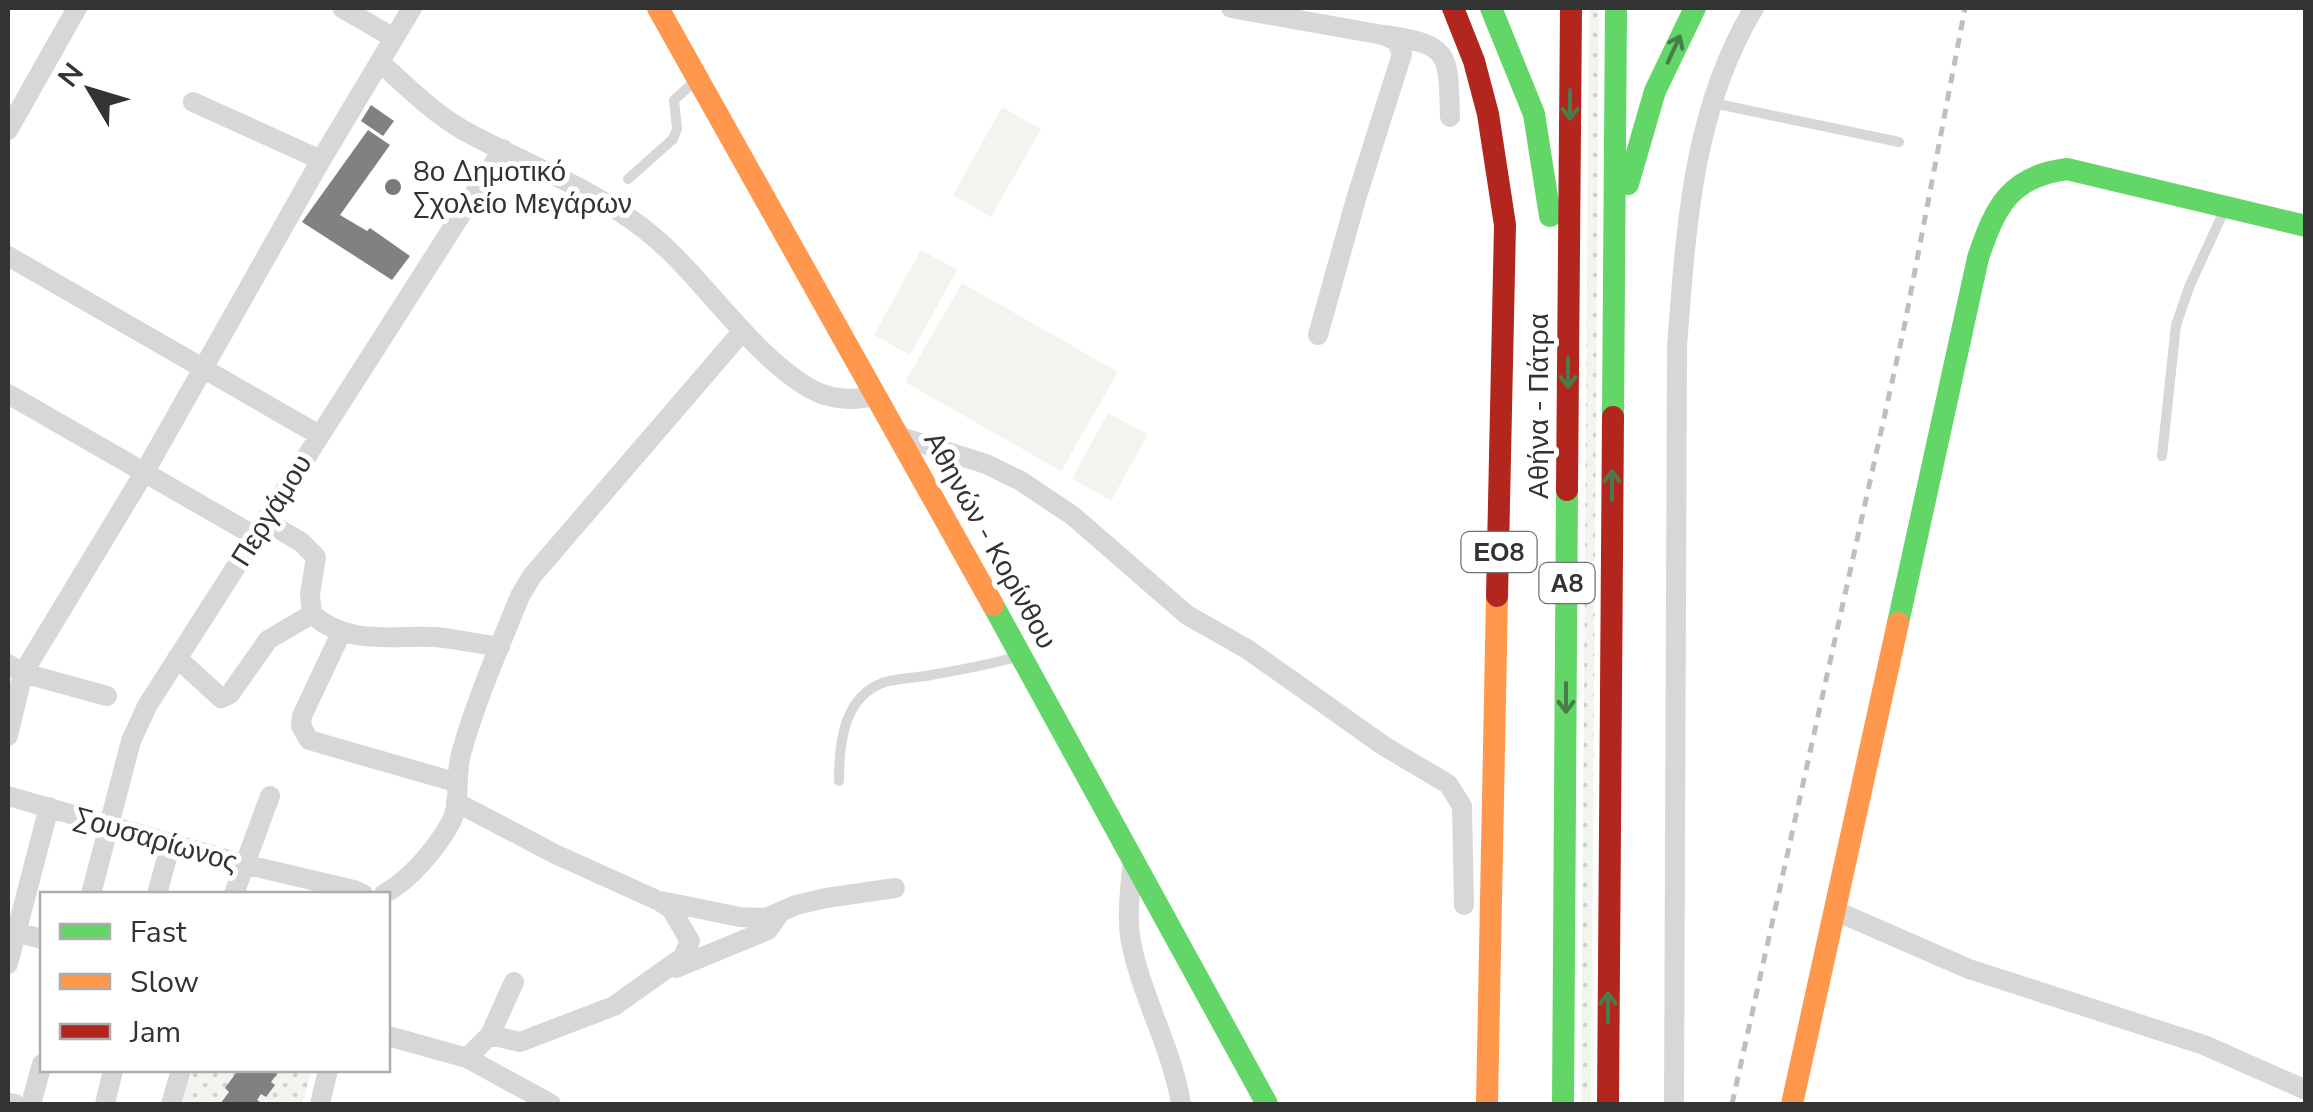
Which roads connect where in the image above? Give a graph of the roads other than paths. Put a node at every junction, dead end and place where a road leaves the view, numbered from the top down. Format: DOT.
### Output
graph roads {
  1 [pos="77,8"];
  2 [pos="342,8"];
  3 [pos="412,8"];
  4 [pos="658,8"];
  5 [pos="1230,8"];
  6 [pos="1452,8"];
  7 [pos="1491,8"];
  8 [pos="1571,8"];
  9 [pos="1616,8"];
  10 [pos="1695,8"];
  11 [pos="1754,8"];
  12 [pos="1383,34"];
  13 [pos="394,38"];
  14 [pos="380,62"];
  15 [pos="698,79"];
  16 [pos="194,102"];
  17 [pos="1712,102"];
  18 [pos="1450,117"];
  19 [pos="8,130"];
  20 [pos="1898,142"];
  21 [pos="503,150"];
  22 [pos="320,160"];
  23 [pos="628,179"];
  24 [pos="2226,206"];
  25 [pos="2306,226"];
  26 [pos="1614,240"];
  27 [pos="8,256"];
  28 [pos="1569,276"];
  29 [pos="742,333"];
  30 [pos="1318,335"];
  31 [pos="204,369"];
  32 [pos="8,394"];
  33 [pos="876,396"];
  34 [pos="319,435"];
  35 [pos="898,436"];
  36 [pos="2162,456"];
  37 [pos="144,474"];
  38 [pos="260,528"];
  39 [pos="312,614"];
  40 [pos="342,631"];
  41 [pos="500,647"];
  42 [pos="1021,656"];
  43 [pos="177,658"];
  44 [pos="16,669"];
  45 [pos="107,696"];
  46 [pos="8,736"];
  47 [pos="840,781"];
  48 [pos="455,792"];
  49 [pos="8,796"];
  50 [pos="270,796"];
  51 [pos="49,807"];
  52 [pos="111,826"];
  53 [pos="171,843"];
  54 [pos="1133,855"];
  55 [pos="243,864"];
  56 [pos="895,888"];
  57 [pos="93,892"];
  58 [pos="157,892"];
  59 [pos="235,892"];
  60 [pos="355,892"];
  61 [pos="387,892"];
  62 [pos="658,901"];
  63 [pos="1464,904"];
  64 [pos="781,911"];
  65 [pos="1836,911"];
  66 [pos="11,931"];
  67 [pos="40,939"];
  68 [pos="8,964"];
  69 [pos="665,973"];
  70 [pos="514,982"];
  71 [pos="490,1035"];
  72 [pos="390,1037"];
  73 [pos="466,1058"];
  74 [pos="40,1071"];
  75 [pos="113,1072"];
  76 [pos="180,1072"];
  77 [pos="328,1072"];
  78 [pos="2306,1090"];
  79 [pos="8,1103"];
  80 [pos="15,1104"];
  81 [pos="31,1104"];
  82 [pos="105,1104"];
  83 [pos="171,1104"];
  84 [pos="320,1104"];
  85 [pos="552,1104"];
  86 [pos="1181,1104"];
  87 [pos="1267,1104"];
  88 [pos="1487,1104"];
  89 [pos="1563,1104"];
  90 [pos="1608,1104"];
  91 [pos="1674,1104"];
  92 [pos="1792,1104"];
  1 -- 19 [label="street"];
  2 -- 13 [label="street"];
  3 -- 13 [label="street"];
  4 -- 15 [label="main road, Αθηνών - Κορίνθου"];
  5 -- 12 [label="street"];
  6 -- 88 [label="main road, ΕΟ8"];
  7 -- 28 [label="main road"];
  8 -- 28 [label="main road, Αθήνα - Πάτρα / Α8, one-way"];
  9 -- 26 [label="main road, Α8"];
  26 -- 10 [label="main road, one-way"];
  11 -- 17 [label="street"];
  12 -- 18 [label="street"];
  12 -- 30 [label="street"];
  13 -- 14 [label="street"];
  14 -- 21 [label="street"];
  14 -- 22 [label="street"];
  15 -- 23 [label="lane"];
  15 -- 33 [label="main road, Αθηνών - Κορίνθου"];
  16 -- 22 [label="street"];
  17 -- 20 [label="lane"];
  17 -- 91 [label="street"];
  21 -- 29 [label="street"];
  21 -- 34 [label="street, Περγάμου"];
  22 -- 31 [label="street"];
  24 -- 25 [label="main road"];
  24 -- 36 [label="lane"];
  24 -- 65 [label="main road"];
  90 -- 26 [label="main road, Α8, one-way"];
  27 -- 31 [label="street"];
  28 -- 89 [label="main road, Αθήνα - Πάτρα / Α8, one-way"];
  29 -- 33 [label="street"];
  29 -- 41 [label="street"];
  31 -- 34 [label="street"];
  31 -- 37 [label="street"];
  32 -- 37 [label="street"];
  33 -- 35 [label="main road, Αθηνών - Κορίνθου"];
  34 -- 38 [label="street, Περγάμου"];
  35 -- 42 [label="main road, Αθηνών - Κορίνθου"];
  35 -- 63 [label="street"];
  37 -- 38 [label="street"];
  37 -- 44 [label="street"];
  38 -- 39 [label="street"];
  38 -- 43 [label="street, Περγάμου"];
  39 -- 40 [label="street"];
  39 -- 43 [label="street"];
  40 -- 41 [label="street"];
  40 -- 48 [label="street"];
  41 -- 48 [label="street"];
  42 -- 47 [label="lane"];
  42 -- 54 [label="main road, Αθηνών - Κορίνθου"];
  43 -- 52 [label="street, Περγάμου"];
  44 -- 45 [label="street"];
  44 -- 46 [label="street"];
  48 -- 61 [label="street"];
  48 -- 62 [label="street"];
  49 -- 51 [label="street, Σουσαρίωνος"];
  50 -- 55 [label="street"];
  51 -- 52 [label="street, Σουσαρίωνος"];
  51 -- 66 [label="street"];
  52 -- 53 [label="street, Σουσαρίωνος"];
  52 -- 57 [label="street, Περγάμου"];
  53 -- 55 [label="street, Σουσαρίωνος"];
  53 -- 58 [label="street"];
  54 -- 86 [label="street"];
  54 -- 87 [label="main road, Αθηνών - Κορίνθου"];
  55 -- 59 [label="street"];
  55 -- 60 [label="street, Σουσαρίωνος"];
  56 -- 64 [label="street"];
  62 -- 64 [label="street"];
  62 -- 69 [label="street"];
  64 -- 69 [label="street"];
  65 -- 78 [label="street"];
  65 -- 92 [label="main road"];
  66 -- 67 [label="street"];
  66 -- 68 [label="street"];
  69 -- 71 [label="street"];
  70 -- 71 [label="street"];
  71 -- 73 [label="street"];
  72 -- 73 [label="street"];
  73 -- 85 [label="street"];
  74 -- 81 [label="street"];
  75 -- 82 [label="street"];
  76 -- 83 [label="street"];
  77 -- 84 [label="street"];
  79 -- 80 [label="street"];
}
